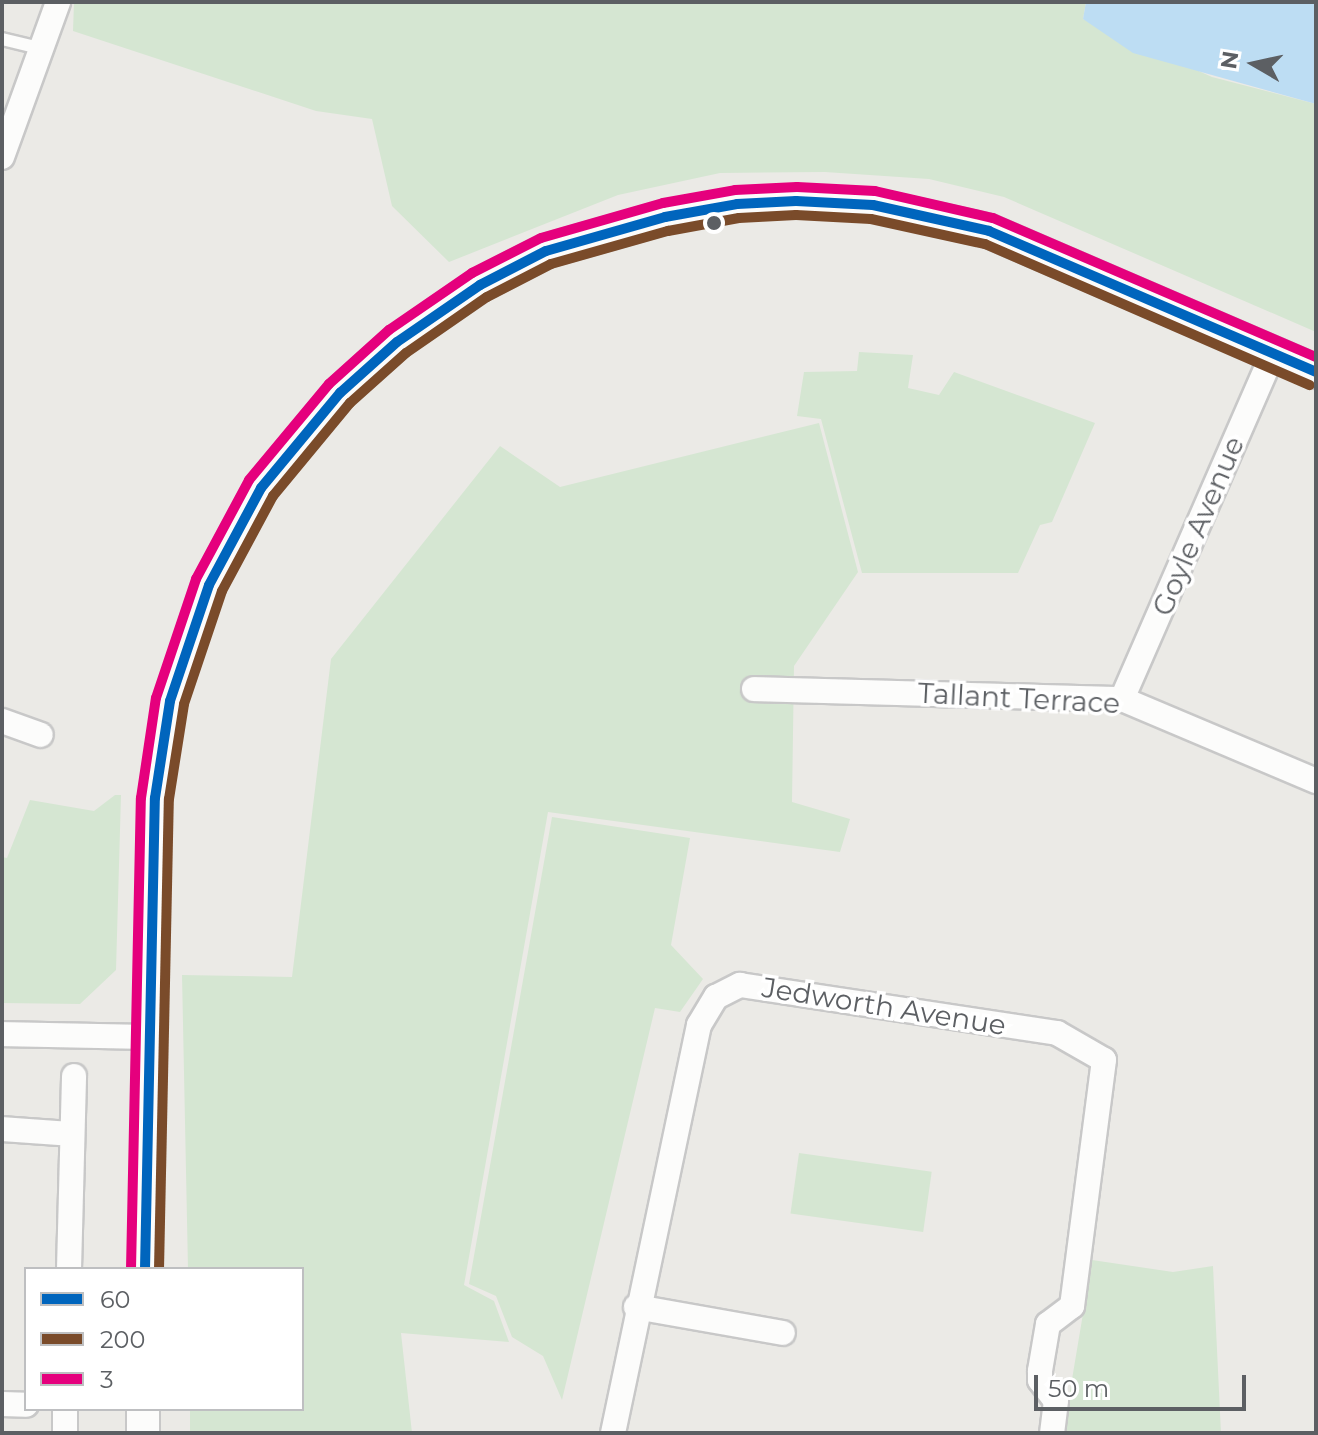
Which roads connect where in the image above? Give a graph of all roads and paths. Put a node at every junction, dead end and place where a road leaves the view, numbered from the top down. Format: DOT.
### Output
graph roads {
  1 [pos="58,2"];
  2 [pos="2,39"];
  3 [pos="43,49"];
  4 [pos="2,157"];
  5 [pos="1273,353"];
  6 [pos="1316,372"];
  7 [pos="754,689"];
  8 [pos="1122,699"];
  9 [pos="2,721"];
  10 [pos="41,735"];
  11 [pos="1316,781"];
  12 [pos="2,1034"];
  13 [pos="149,1037"];
  14 [pos="74,1076"];
  15 [pos="2,1129"];
  16 [pos="72,1134"];
  17 [pos="69,1267"];
  18 [pos="145,1267"];
  19 [pos="636,1307"];
  20 [pos="783,1333"];
  21 [pos="2,1404"];
  22 [pos="24,1405"];
  23 [pos="65,1411"];
  24 [pos="143,1411"];
  25 [pos="65,1433"];
  26 [pos="143,1433"];
  27 [pos="613,1433"];
  28 [pos="1052,1433"];
  1 -- 3 [label="street"];
  2 -- 3 [label="lane"];
  3 -- 4 [label="street"];
  5 -- 6 [label="street"];
  5 -- 8 [label="street, Goyle Avenue"];
  5 -- 13 [label="street"];
  7 -- 8 [label="street, Tallant Terrace"];
  8 -- 11 [label="street, Tallant Terrace"];
  9 -- 10 [label="street"];
  12 -- 13 [label="street"];
  13 -- 18 [label="street"];
  14 -- 16 [label="street"];
  15 -- 16 [label="street"];
  16 -- 17 [label="street"];
  19 -- 20 [label="street"];
  19 -- 27 [label="street, Jedworth Avenue"];
  19 -- 28 [label="street, Jedworth Avenue"];
  21 -- 22 [label="street"];
  23 -- 25 [label="street"];
  24 -- 26 [label="street"];
}
